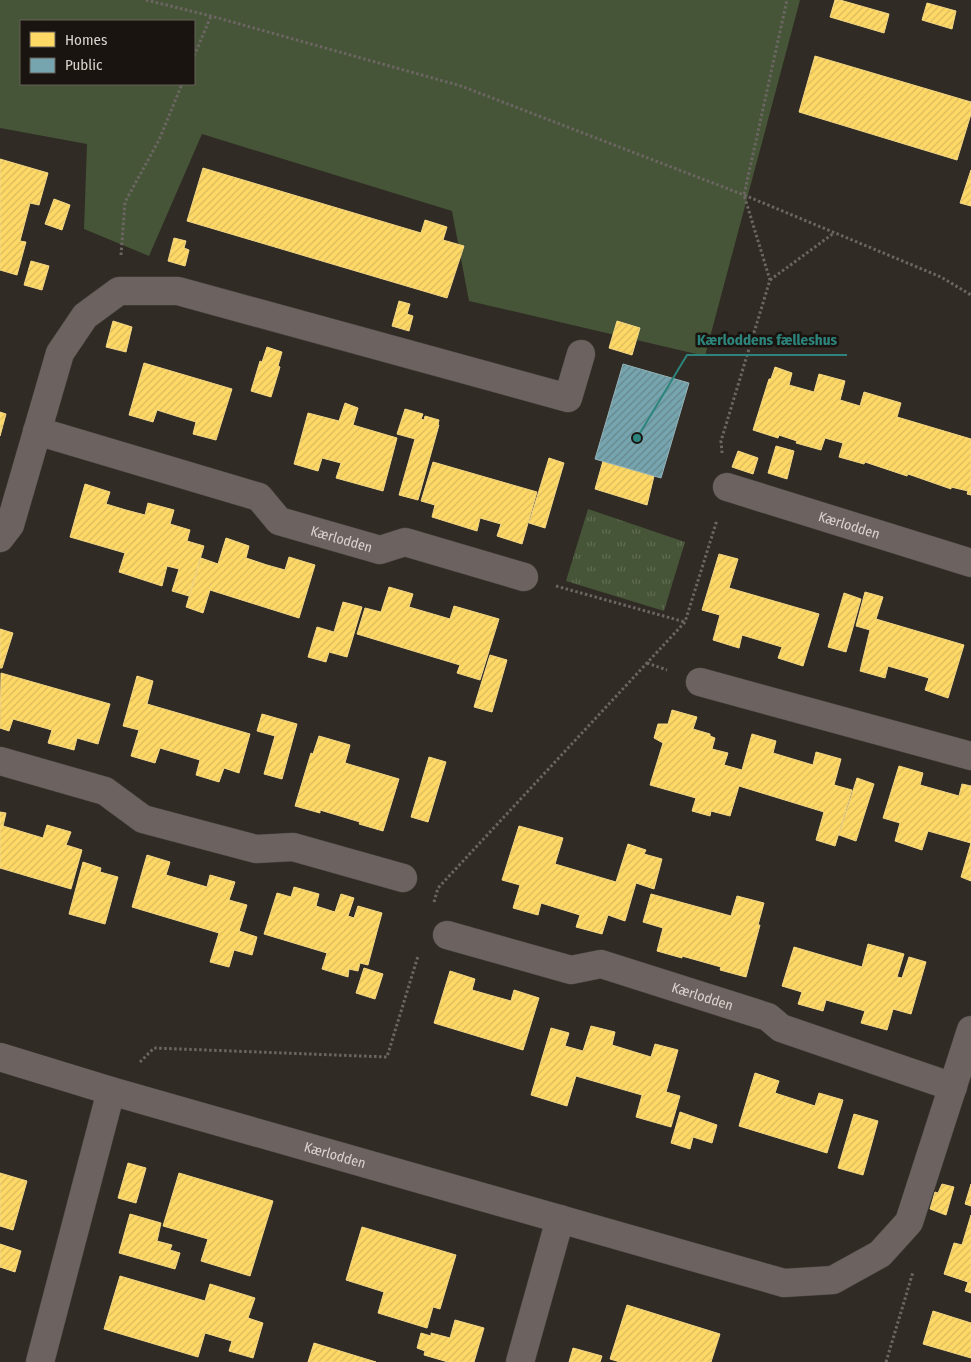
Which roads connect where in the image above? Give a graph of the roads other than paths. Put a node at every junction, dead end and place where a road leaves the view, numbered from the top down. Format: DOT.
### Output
graph roads {
  1 [pos="581,354"];
  2 [pos="37,431"];
  3 [pos="727,487"];
  4 [pos="0,538"];
  5 [pos="971,563"];
  6 [pos="524,577"];
  7 [pos="700,682"];
  8 [pos="971,756"];
  9 [pos="0,761"];
  10 [pos="403,878"];
  11 [pos="447,935"];
  12 [pos="971,1030"];
  13 [pos="0,1057"];
  14 [pos="953,1086"];
  15 [pos="110,1091"];
  16 [pos="560,1219"];
  17 [pos="40,1362"];
  18 [pos="520,1362"];
  1 -- 2 [label="street"];
  2 -- 4 [label="street"];
  2 -- 6 [label="street, Kærlodden"];
  3 -- 5 [label="street, Kærlodden"];
  7 -- 8 [label="street"];
  9 -- 10 [label="street"];
  11 -- 14 [label="street, Kærlodden"];
  12 -- 14 [label="street, Kærlodden"];
  13 -- 15 [label="street, Kærlodden"];
  14 -- 16 [label="street, Kærlodden"];
  15 -- 16 [label="street, Kærlodden"];
  15 -- 17 [label="street"];
  16 -- 18 [label="street"];
}
